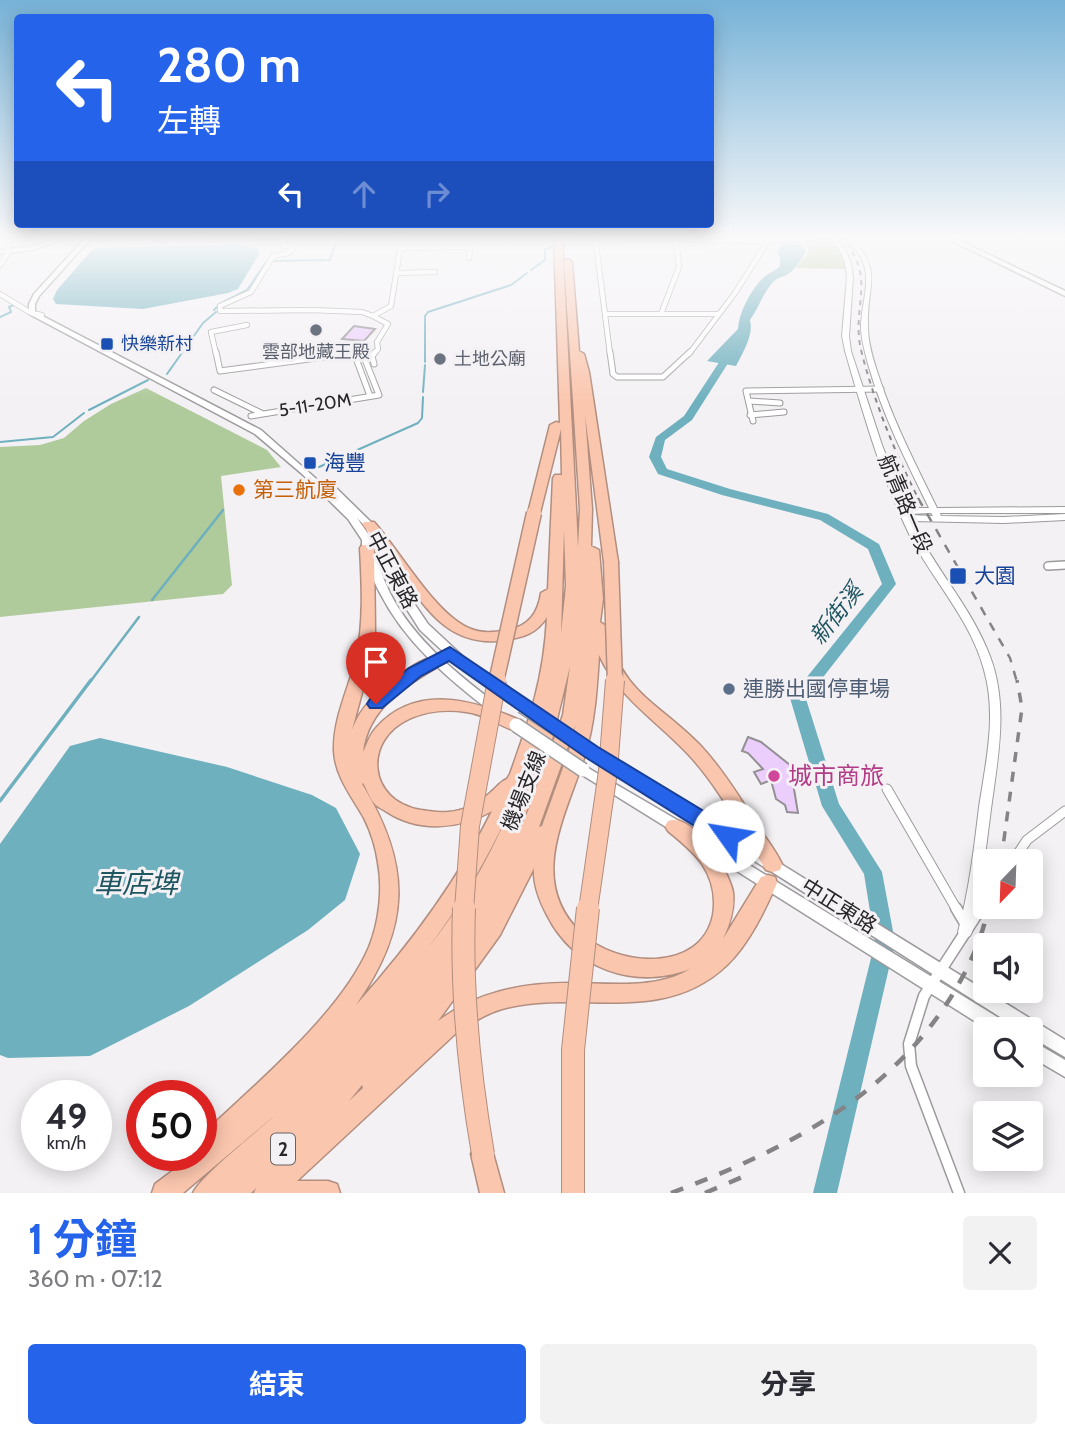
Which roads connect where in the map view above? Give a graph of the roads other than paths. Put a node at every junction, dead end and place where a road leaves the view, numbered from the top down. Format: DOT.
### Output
graph roads {
  1 [pos="39,292"];
  2 [pos="44,292"];
  3 [pos="251,292"];
  4 [pos="394,292"];
  5 [pos="552,292"];
  6 [pos="559,292"];
  7 [pos="569,292"];
  8 [pos="602,292"];
  9 [pos="670,292"];
  10 [pos="733,292"];
  11 [pos="849,292"];
  12 [pos="869,292"];
  13 [pos="0,294"];
  14 [pos="37,314"];
  15 [pos="605,314"];
  16 [pos="661,314"];
  17 [pos="718,314"];
  18 [pos="373,316"];
  19 [pos="247,325"];
  20 [pos="571,326"];
  21 [pos="579,352"];
  22 [pos="354,353"];
  23 [pos="374,364"];
  24 [pos="861,388"];
  25 [pos="881,388"];
  26 [pos="214,390"];
  27 [pos="370,396"];
  28 [pos="750,401"];
  29 [pos="780,403"];
  30 [pos="783,411"];
  31 [pos="262,413"];
  32 [pos="251,416"];
  33 [pos="872,420"];
  34 [pos="894,421"];
  35 [pos="556,425"];
  36 [pos="1065,510"];
  37 [pos="905,515"];
  38 [pos="936,515"];
  39 [pos="1065,517"];
  40 [pos="369,525"];
  41 [pos="557,533"];
  42 [pos="368,548"];
  43 [pos="1065,565"];
  44 [pos="1048,566"];
  45 [pos="596,592"];
  46 [pos="443,657"];
  47 [pos="516,725"];
  48 [pos="518,774"];
  49 [pos="887,789"];
  50 [pos="559,800"];
  51 [pos="363,802"];
  52 [pos="1065,811"];
  53 [pos="674,826"];
  54 [pos="1021,849"];
  55 [pos="773,872"];
  56 [pos="973,919"];
  57 [pos="966,929"];
  58 [pos="940,969"];
  59 [pos="930,985"];
  60 [pos="982,1017"];
  61 [pos="1065,1049"];
  62 [pos="1043,1055"];
  63 [pos="1065,1069"];
  64 [pos="333,1132"];
  65 [pos="217,1137"];
  66 [pos="184,1171"];
  67 [pos="163,1193"];
  68 [pos="205,1193"];
  69 [pos="233,1193"];
  70 [pos="266,1193"];
  71 [pos="328,1193"];
  72 [pos="492,1193"];
  73 [pos="573,1193"];
  74 [pos="959,1193"];
  1 -- 14 [label="main road"];
  2 -- 14 [label="main road"];
  3 -- 18 [label="street"];
  4 -- 18 [label="street"];
  5 -- 35 [label="highway"];
  6 -- 68 [label="highway, 機場支線 / 2"];
  7 -- 20 [label="highway, 機場支線 / 2"];
  8 -- 15 [label="street"];
  9 -- 16 [label="street"];
  10 -- 17 [label="street"];
  11 -- 24 [label="street, 航青路一段"];
  12 -- 25 [label="street, 航青路一段"];
  13 -- 14 [label="street"];
  14 -- 40 [label="main road, 中正東路"];
  14 -- 42 [label="main road, 中正東路"];
  15 -- 16 [label="street"];
  15 -- 17 [label="street"];
  16 -- 17 [label="street"];
  18 -- 23 [label="street"];
  19 -- 22 [label="street"];
  20 -- 21 [label="highway"];
  20 -- 69 [label="highway, 機場支線 / 2"];
  21 -- 45 [label="highway"];
  21 -- 73 [label="highway, bridge"];
  22 -- 27 [label="street"];
  22 -- 27 [label="street, 5-11-20M"];
  24 -- 25 [label="street"];
  24 -- 28 [label="street"];
  24 -- 33 [label="street, 航青路一段"];
  25 -- 34 [label="street, 航青路一段"];
  26 -- 31 [label="street"];
  27 -- 31 [label="street, 5-11-20M"];
  28 -- 29 [label="street"];
  28 -- 30 [label="street"];
  31 -- 32 [label="street, 5-11-20M"];
  33 -- 34 [label="street"];
  33 -- 37 [label="street, 航青路一段"];
  34 -- 38 [label="street, 航青路一段"];
  35 -- 41 [label="highway"];
  35 -- 72 [label="highway, bridge"];
  36 -- 38 [label="street"];
  37 -- 38 [label="street"];
  37 -- 57 [label="street, 航青路一段"];
  38 -- 39 [label="street"];
  40 -- 41 [label="highway"];
  40 -- 46 [label="main road, 中正東路"];
  41 -- 48 [label="highway"];
  42 -- 46 [label="main road, 中正東路"];
  42 -- 51 [label="highway"];
  43 -- 44 [label="street"];
  45 -- 50 [label="highway"];
  45 -- 55 [label="highway"];
  46 -- 47 [label="main road, 中正東路"];
  46 -- 51 [label="highway"];
  46 -- 55 [label="main road, 中正東路, bridge"];
  47 -- 48 [label="highway"];
  47 -- 53 [label="main road, 中正東路, bridge"];
  48 -- 67 [label="highway"];
  49 -- 57 [label="street"];
  50 -- 53 [label="highway"];
  50 -- 64 [label="highway"];
  51 -- 65 [label="highway"];
  52 -- 54 [label="street"];
  53 -- 55 [label="main road, 中正東路"];
  55 -- 58 [label="main road, 中正東路"];
  55 -- 59 [label="main road, 中正東路"];
  55 -- 64 [label="highway"];
  56 -- 57 [label="street"];
  57 -- 58 [label="street"];
  58 -- 59 [label="street"];
  58 -- 61 [label="main road, 中正東路"];
  59 -- 60 [label="main road, 中正東路"];
  59 -- 74 [label="street"];
  62 -- 63 [label="main road"];
  64 -- 70 [label="highway"];
  66 -- 67 [label="highway"];
  70 -- 71 [label="highway"];
}
